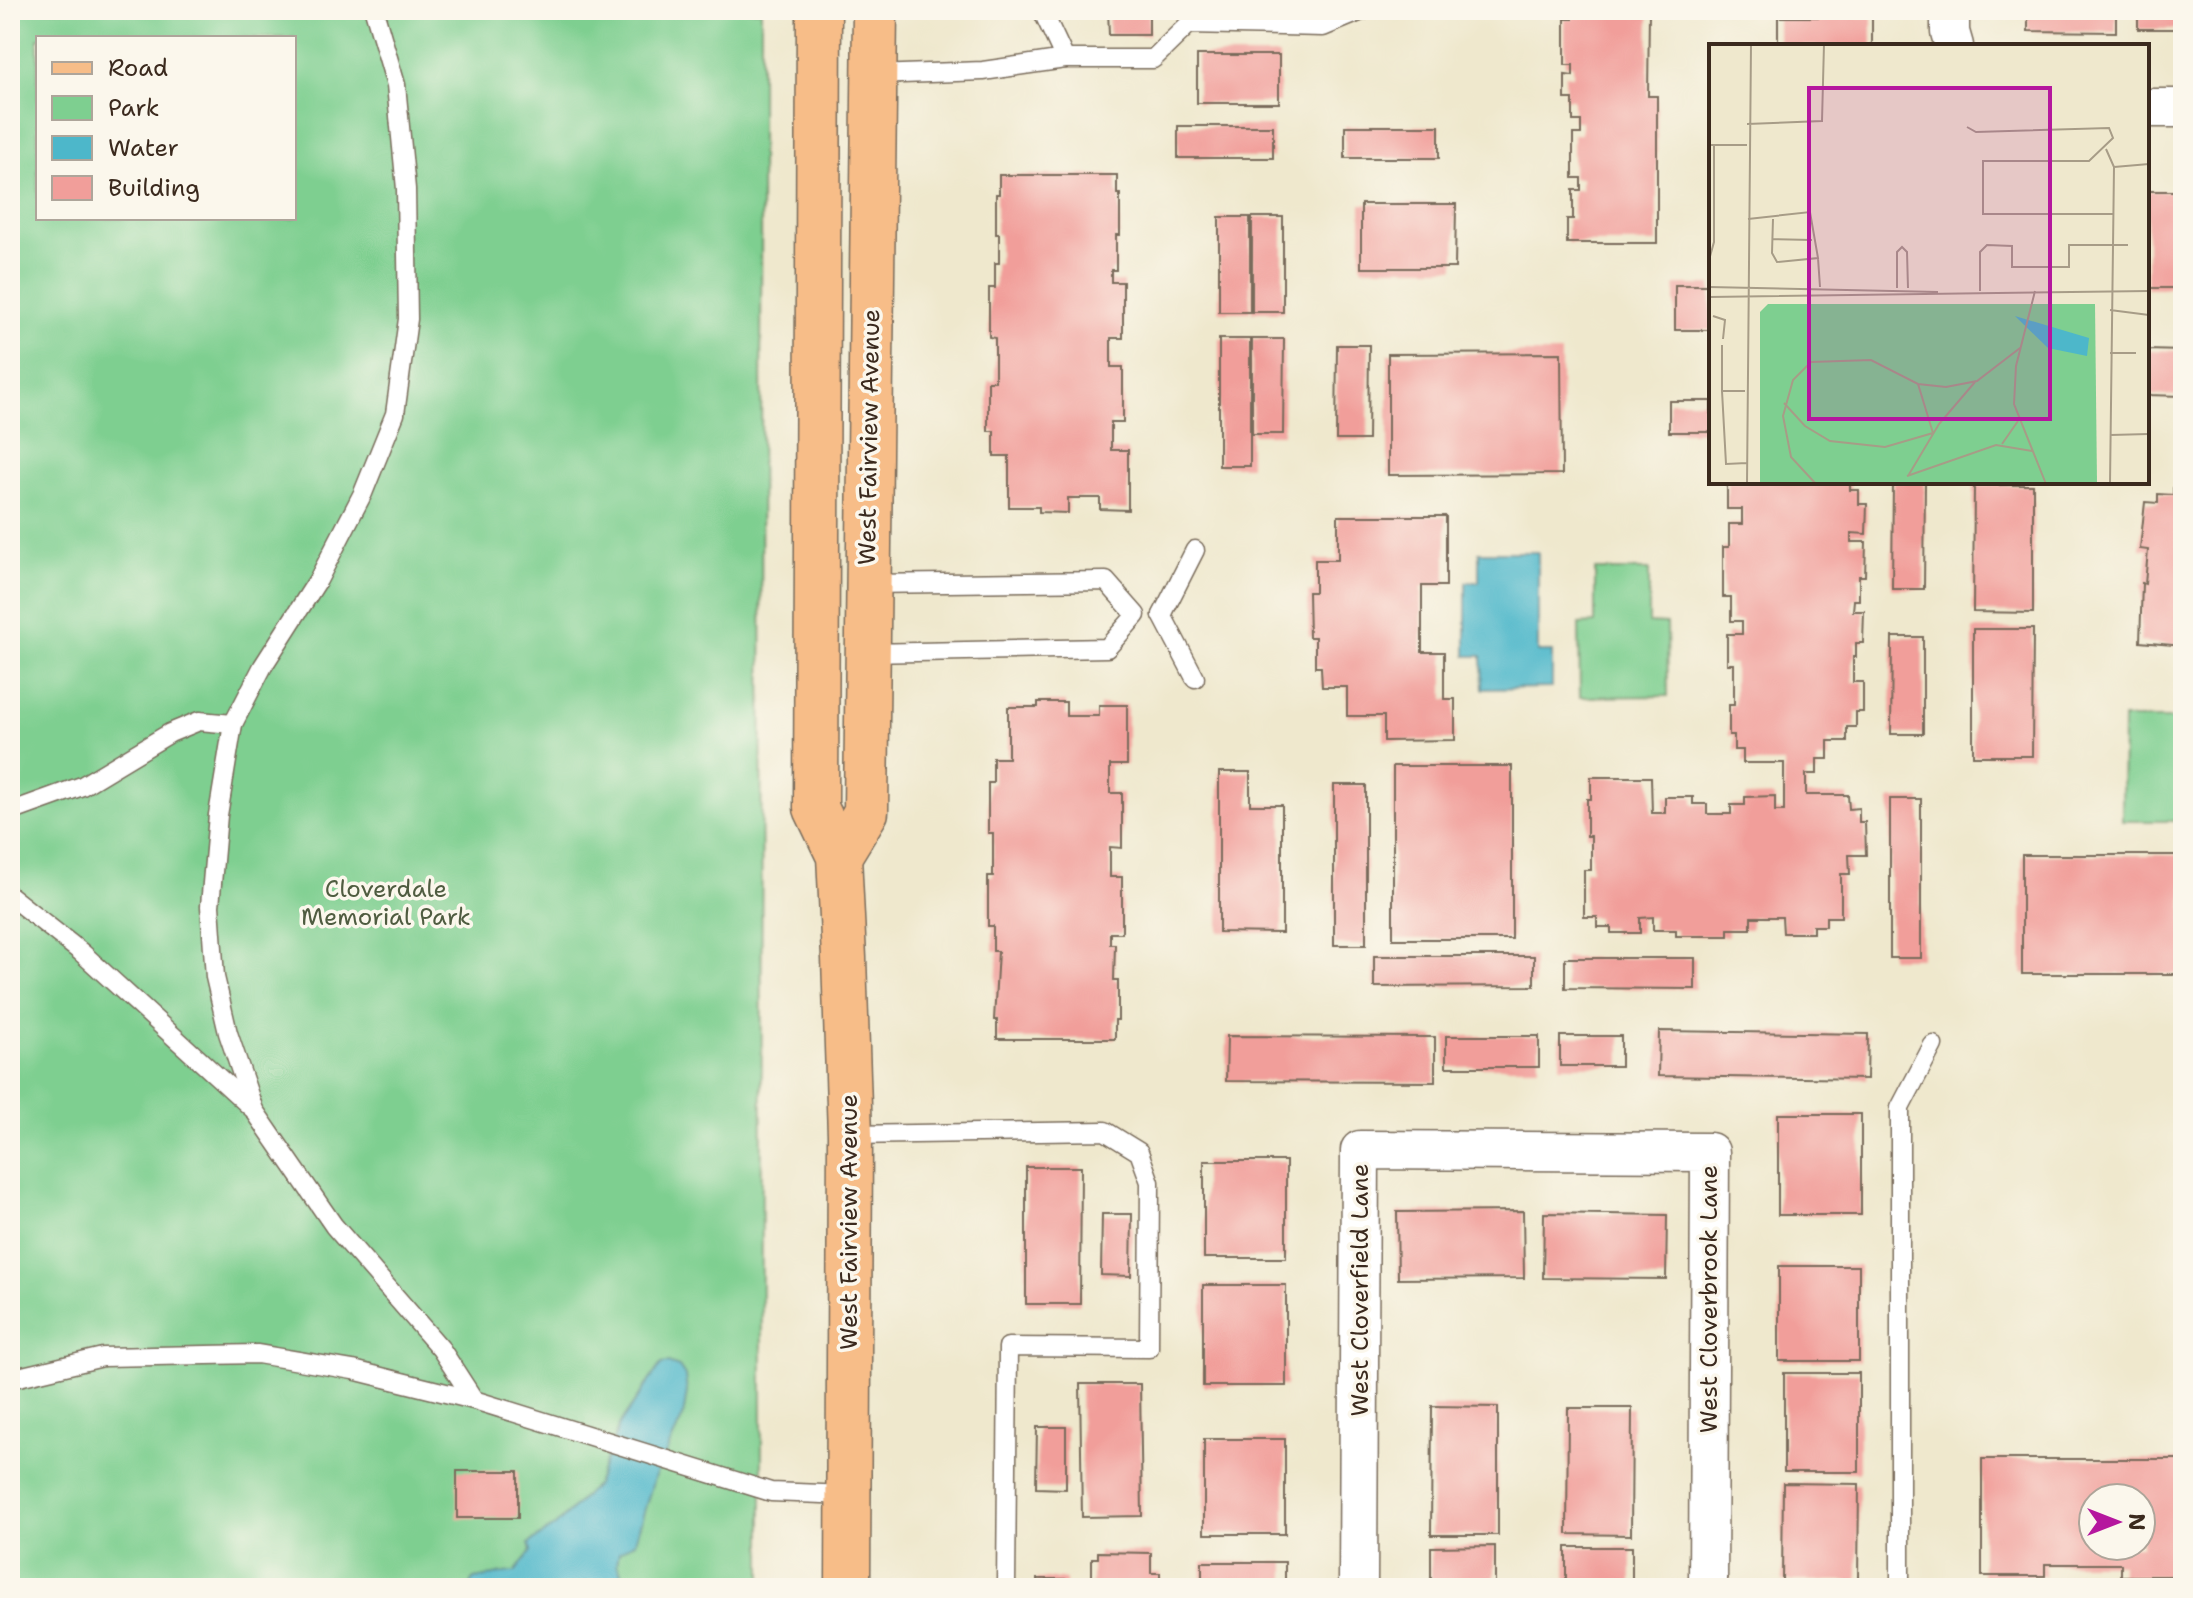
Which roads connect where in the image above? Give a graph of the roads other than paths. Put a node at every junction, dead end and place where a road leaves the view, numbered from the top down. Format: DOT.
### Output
graph roads {
  1 [pos="374,10"];
  2 [pos="819,10"];
  3 [pos="875,10"];
  4 [pos="1042,10"];
  5 [pos="1364,10"];
  6 [pos="1950,10"];
  7 [pos="1189,17"];
  8 [pos="1953,44"];
  9 [pos="1065,59"];
  10 [pos="875,75"];
  11 [pos="2149,108"];
  12 [pos="2183,108"];
  13 [pos="1195,550"];
  14 [pos="867,584"];
  15 [pos="1136,615"];
  16 [pos="1162,615"];
  17 [pos="868,653"];
  18 [pos="1195,678"];
  19 [pos="233,724"];
  20 [pos="10,812"];
  21 [pos="839,856"];
  22 [pos="10,896"];
  23 [pos="1933,1045"];
  24 [pos="254,1110"];
  25 [pos="850,1135"];
  26 [pos="1519,1151"];
  27 [pos="10,1379"];
  28 [pos="474,1400"];
  29 [pos="848,1495"];
  30 [pos="848,1588"];
  31 [pos="1006,1588"];
  32 [pos="1358,1588"];
  33 [pos="1708,1588"];
  34 [pos="1900,1588"];
  1 -- 19 [label="lane"];
  2 -- 21 [label="main road, West Fairview Avenue"];
  3 -- 10 [label="main road, West Fairview Avenue"];
  4 -- 9 [label="lane"];
  5 -- 7 [label="lane"];
  6 -- 8 [label="street"];
  7 -- 9 [label="lane"];
  9 -- 10 [label="lane"];
  10 -- 14 [label="main road, West Fairview Avenue"];
  11 -- 12 [label="street"];
  13 -- 16 [label="lane"];
  14 -- 15 [label="lane"];
  14 -- 17 [label="main road, West Fairview Avenue"];
  15 -- 16 [label="lane"];
  15 -- 17 [label="lane"];
  16 -- 18 [label="lane"];
  17 -- 21 [label="main road, West Fairview Avenue"];
  19 -- 20 [label="lane"];
  19 -- 24 [label="lane"];
  21 -- 25 [label="main road, West Fairview Avenue"];
  22 -- 24 [label="lane"];
  23 -- 34 [label="lane"];
  24 -- 28 [label="lane"];
  25 -- 29 [label="main road, West Fairview Avenue"];
  25 -- 31 [label="lane"];
  26 -- 32 [label="street, West Cloverfield Lane"];
  26 -- 33 [label="street, West Cloverbrook Lane"];
  27 -- 28 [label="lane"];
  28 -- 29 [label="lane"];
  29 -- 30 [label="main road, West Fairview Avenue"];
}
